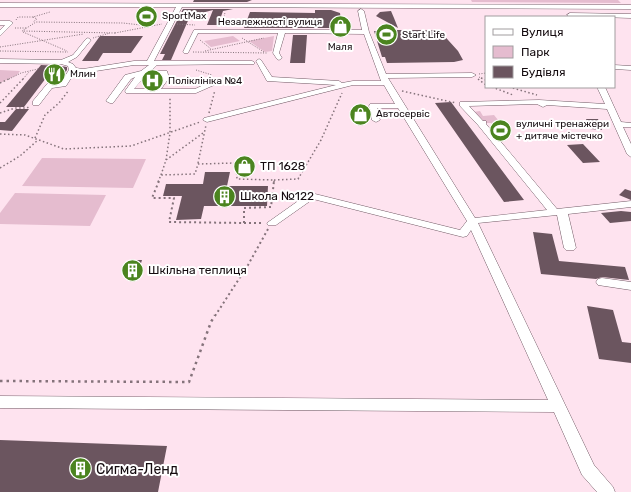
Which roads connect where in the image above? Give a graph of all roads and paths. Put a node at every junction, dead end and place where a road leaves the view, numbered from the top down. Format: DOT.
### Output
graph roads {
  1 [pos="11,0"];
  2 [pos="262,0"];
  3 [pos="621,0"];
  4 [pos="152,2"];
  5 [pos="499,3"];
  6 [pos="3,5"];
  7 [pos="180,6"];
  8 [pos="244,6"];
  9 [pos="268,6"];
  10 [pos="372,6"];
  11 [pos="567,6"];
  12 [pos="344,7"];
  13 [pos="630,7"];
  14 [pos="224,8"];
  15 [pos="0,10"];
  16 [pos="361,11"];
  17 [pos="196,12"];
  18 [pos="570,16"];
  19 [pos="631,16"];
  20 [pos="171,22"];
  21 [pos="0,23"];
  22 [pos="223,23"];
  23 [pos="8,26"];
  24 [pos="149,26"];
  25 [pos="28,27"];
  26 [pos="22,32"];
  27 [pos="98,32"];
  28 [pos="115,32"];
  29 [pos="205,32"];
  30 [pos="215,32"];
  31 [pos="231,32"];
  32 [pos="315,32"];
  33 [pos="366,32"];
  34 [pos="281,33"];
  35 [pos="0,34"];
  36 [pos="194,35"];
  37 [pos="90,39"];
  38 [pos="44,41"];
  39 [pos="248,42"];
  40 [pos="0,47"];
  41 [pos="211,50"];
  42 [pos="0,51"];
  43 [pos="69,52"];
  44 [pos="186,52"];
  45 [pos="200,52"];
  46 [pos="264,53"];
  47 [pos="278,55"];
  48 [pos="0,61"];
  49 [pos="61,62"];
  50 [pos="150,63"];
  51 [pos="615,67"];
  52 [pos="43,68"];
  53 [pos="631,68"];
  54 [pos="191,69"];
  55 [pos="73,70"];
  56 [pos="30,71"];
  57 [pos="83,71"];
  58 [pos="145,73"];
  59 [pos="212,75"];
  60 [pos="472,75"];
  61 [pos="217,82"];
  62 [pos="0,83"];
  63 [pos="353,83"];
  64 [pos="386,83"];
  65 [pos="485,84"];
  66 [pos="495,88"];
  67 [pos="601,88"];
  68 [pos="156,91"];
  69 [pos="170,92"];
  70 [pos="110,101"];
  71 [pos="521,102"];
  72 [pos="0,103"];
  73 [pos="36,103"];
  74 [pos="463,104"];
  75 [pos="400,106"];
  76 [pos="609,107"];
  77 [pos="0,113"];
  78 [pos="207,120"];
  79 [pos="376,120"];
  80 [pos="617,124"];
  81 [pos="631,125"];
  82 [pos="204,132"];
  83 [pos="170,133"];
  84 [pos="0,134"];
  85 [pos="35,138"];
  86 [pos="38,140"];
  87 [pos="630,150"];
  88 [pos="166,160"];
  89 [pos="0,168"];
  90 [pos="160,175"];
  91 [pos="274,180"];
  92 [pos="631,204"];
  93 [pos="558,212"];
  94 [pos="472,221"];
  95 [pos="244,223"];
  96 [pos="272,223"];
  97 [pos="570,248"];
  98 [pos="602,282"];
  99 [pos="631,286"];
  100 [pos="0,381"];
  101 [pos="0,402"];
  102 [pos="558,406"];
  103 [pos="607,492"];
  1 -- 6 [label="street"];
  2 -- 8 [label="street"];
  2 -- 9 [label="street"];
  3 -- 13 [label="street"];
  4 -- 6 [label="street"];
  4 -- 7 [label="street"];
  5 -- 10 [label="street"];
  5 -- 11 [label="street"];
  6 -- 15 [label="street"];
  7 -- 8 [label="street"];
  7 -- 20 [label="street"];
  8 -- 9 [label="street"];
  9 -- 12 [label="street"];
  10 -- 12 [label="street"];
  10 -- 16 [label="street"];
  11 -- 13 [label="street"];
  11 -- 18 [label="street"];
  12 -- 16 [label="street"];
  14 -- 22 [label="path"];
  16 -- 33 [label="street"];
  17 -- 20 [label="path"];
  18 -- 19 [label="street"];
  20 -- 24 [label="path"];
  20 -- 29 [label="path"];
  20 -- 50 [label="street"];
  21 -- 23 [label="street"];
  22 -- 30 [label="path"];
  22 -- 32 [label="path"];
  23 -- 25 [label="path"];
  23 -- 25 [label="path"];
  23 -- 35 [label="street"];
  24 -- 25 [label="path"];
  24 -- 28 [label="path"];
  25 -- 26 [label="path"];
  26 -- 27 [label="path"];
  26 -- 38 [label="path"];
  27 -- 28 [label="path"];
  27 -- 38 [label="path"];
  28 -- 37 [label="path"];
  29 -- 30 [label="street, Незалежності вулиця"];
  29 -- 36 [label="street, Незалежності вулиця"];
  30 -- 31 [label="street, Незалежності вулиця"];
  31 -- 34 [label="street, Незалежності вулиця"];
  31 -- 39 [label="path"];
  32 -- 33 [label="street, Незалежності вулиця"];
  32 -- 34 [label="street, Незалежності вулиця"];
  33 -- 64 [label="street"];
  34 -- 39 [label="path"];
  34 -- 47 [label="street"];
  36 -- 41 [label="path"];
  36 -- 44 [label="street"];
  37 -- 49 [label="street"];
  38 -- 40 [label="path"];
  38 -- 43 [label="path"];
  39 -- 41 [label="path"];
  39 -- 46 [label="path"];
  41 -- 45 [label="path"];
  42 -- 43 [label="path"];
  43 -- 49 [label="path"];
  44 -- 45 [label="path"];
  45 -- 46 [label="path"];
  46 -- 47 [label="path"];
  48 -- 49 [label="street"];
  49 -- 55 [label="street"];
  50 -- 57 [label="street"];
  50 -- 58 [label="street"];
  50 -- 63 [label="street"];
  50 -- 70 [label="street"];
  51 -- 53 [label="street"];
  52 -- 56 [label="path"];
  54 -- 59 [label="path"];
  55 -- 57 [label="street"];
  55 -- 73 [label="street"];
  56 -- 62 [label="path"];
  56 -- 72 [label="path"];
  57 -- 85 [label="path"];
  58 -- 68 [label="street"];
  58 -- 68 [label="street"];
  60 -- 64 [label="street"];
  60 -- 65 [label="path"];
  61 -- 68 [label="street"];
  63 -- 64 [label="street"];
  63 -- 78 [label="street"];
  63 -- 91 [label="path"];
  64 -- 74 [label="path"];
  64 -- 75 [label="street"];
  66 -- 71 [label="path"];
  67 -- 76 [label="street"];
  69 -- 83 [label="path"];
  71 -- 74 [label="street"];
  71 -- 76 [label="street"];
  73 -- 77 [label="path"];
  74 -- 93 [label="street"];
  75 -- 79 [label="street"];
  75 -- 94 [label="street"];
  76 -- 80 [label="street"];
  78 -- 83 [label="path"];
  80 -- 81 [label="street"];
  80 -- 87 [label="street"];
  82 -- 88 [label="path"];
  83 -- 86 [label="path"];
  83 -- 88 [label="path"];
  84 -- 85 [label="path"];
  85 -- 86 [label="path"];
  86 -- 89 [label="path"];
  88 -- 90 [label="path"];
  90 -- 91 [label="path"];
  90 -- 95 [label="path"];
  91 -- 95 [label="path"];
  92 -- 93 [label="street"];
  93 -- 94 [label="street"];
  93 -- 97 [label="street"];
  94 -- 96 [label="street"];
  94 -- 102 [label="street"];
  95 -- 96 [label="path"];
  96 -- 100 [label="path"];
  98 -- 99 [label="street"];
  101 -- 102 [label="street"];
  102 -- 103 [label="street"];
}
